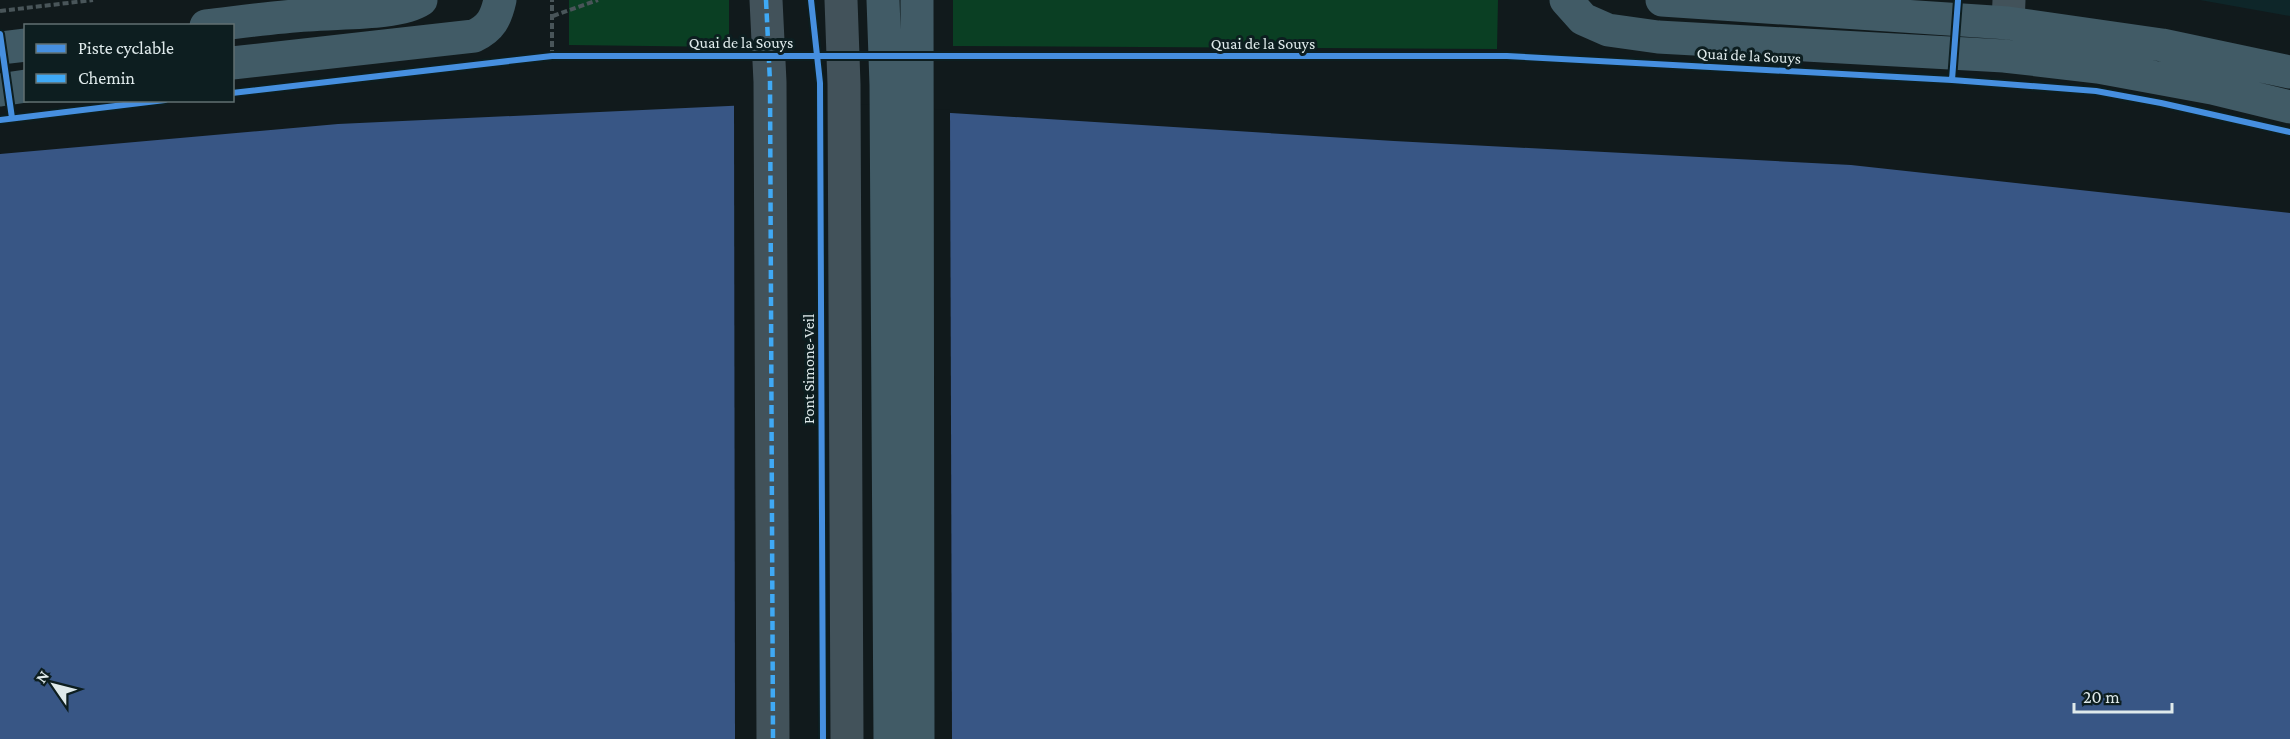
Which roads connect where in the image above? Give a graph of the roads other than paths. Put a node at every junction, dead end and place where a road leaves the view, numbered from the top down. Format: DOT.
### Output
graph roads {
  1 [pos="421,0"];
  2 [pos="500,0"];
  3 [pos="766,0"];
  4 [pos="841,0"];
  5 [pos="883,0"];
  6 [pos="917,0"];
  7 [pos="1566,0"];
  8 [pos="1662,0"];
  9 [pos="2009,11"];
  10 [pos="225,24"];
  11 [pos="24,45"];
  12 [pos="0,48"];
  13 [pos="234,63"];
  14 [pos="2290,72"];
  15 [pos="24,86"];
  16 [pos="0,90"];
  17 [pos="2290,107"];
  18 [pos="773,739"];
  19 [pos="847,739"];
  20 [pos="890,739"];
  21 [pos="918,739"];
  1 -- 10 [label="main road"];
  2 -- 13 [label="main road"];
  3 -- 18 [label="street"];
  4 -- 19 [label="street"];
  5 -- 20 [label="main road"];
  6 -- 21 [label="main road"];
  7 -- 17 [label="main road, Quai de la Souys"];
  8 -- 9 [label="main road"];
  9 -- 14 [label="main road"];
  11 -- 12 [label="main road"];
  15 -- 16 [label="main road"];
}
